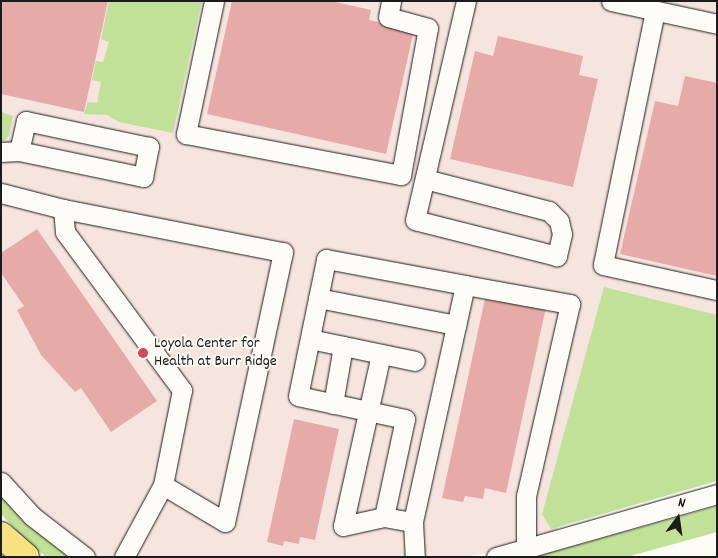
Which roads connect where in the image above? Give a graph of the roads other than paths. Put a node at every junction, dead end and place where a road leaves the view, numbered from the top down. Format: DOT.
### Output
graph roads {
  1 [pos="214,1"];
  2 [pos="391,1"];
  3 [pos="466,1"];
  4 [pos="611,1"];
  5 [pos="655,11"];
  6 [pos="717,24"];
  7 [pos="10,152"];
  8 [pos="425,179"];
  9 [pos="1,193"];
  10 [pos="63,209"];
  11 [pos="465,285"];
  12 [pos="717,290"];
  13 [pos="318,298"];
  14 [pos="456,324"];
  15 [pos="310,339"];
  16 [pos="343,346"];
  17 [pos="380,354"];
  18 [pos="415,361"];
  19 [pos="333,404"];
  20 [pos="368,411"];
  21 [pos="1,482"];
  22 [pos="163,485"];
  23 [pos="717,494"];
  24 [pos="384,518"];
  25 [pos="413,522"];
  26 [pos="1,535"];
  27 [pos="526,548"];
  28 [pos="26,557"];
  29 [pos="85,557"];
  30 [pos="124,557"];
  31 [pos="415,557"];
  32 [pos="496,557"];
  1 -- 2 [label="street"];
  3 -- 8 [label="street"];
  4 -- 5 [label="street"];
  5 -- 6 [label="street"];
  5 -- 12 [label="street"];
  7 -- 7 [label="street"];
  8 -- 8 [label="street"];
  9 -- 10 [label="street"];
  10 -- 22 [label="street"];
  10 -- 22 [label="street"];
  11 -- 13 [label="street"];
  11 -- 14 [label="street"];
  11 -- 27 [label="street"];
  13 -- 14 [label="street"];
  13 -- 15 [label="street"];
  14 -- 25 [label="street"];
  15 -- 16 [label="street"];
  15 -- 19 [label="street"];
  16 -- 17 [label="street"];
  16 -- 19 [label="street"];
  17 -- 18 [label="street"];
  17 -- 20 [label="street"];
  19 -- 20 [label="street"];
  20 -- 24 [label="street"];
  20 -- 24 [label="street"];
  21 -- 29 [label="street"];
  22 -- 30 [label="street"];
  23 -- 27 [label="street"];
  24 -- 25 [label="street"];
  25 -- 31 [label="street"];
  26 -- 28 [label="highway"];
  27 -- 32 [label="street"];
}
